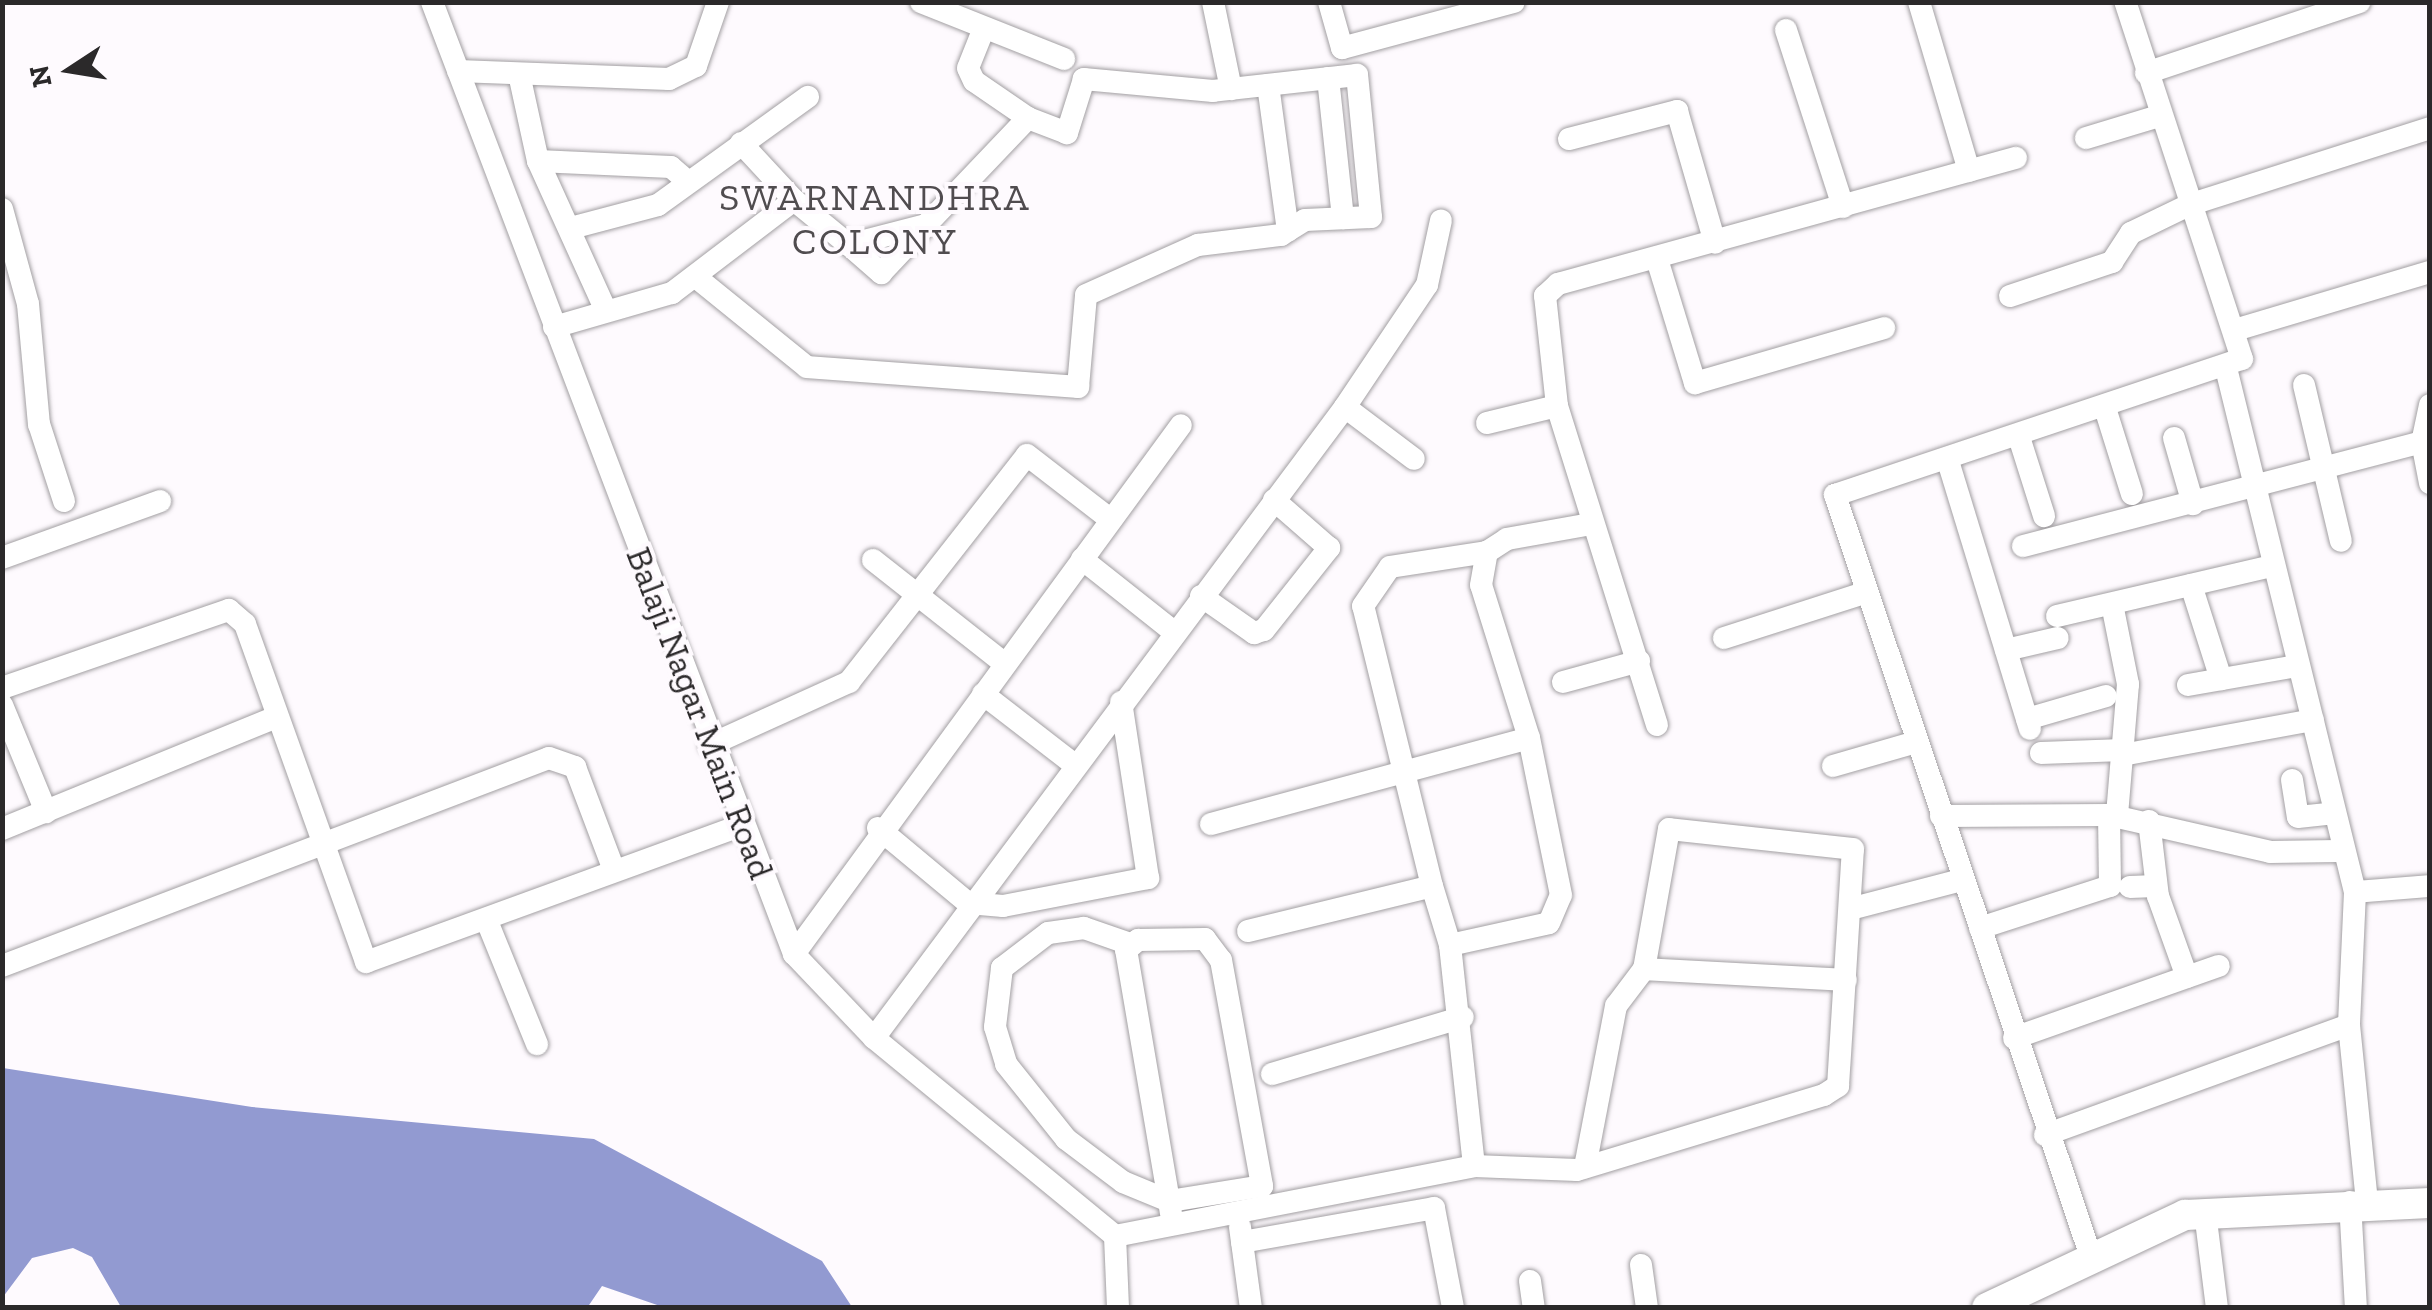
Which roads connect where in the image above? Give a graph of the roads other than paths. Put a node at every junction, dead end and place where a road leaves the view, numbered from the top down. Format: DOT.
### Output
graph roads {
  1 [pos="432,2"];
  2 [pos="718,2"];
  3 [pos="920,2"];
  4 [pos="1213,2"];
  5 [pos="1329,2"];
  6 [pos="1514,2"];
  7 [pos="1919,2"];
  8 [pos="2126,2"];
  9 [pos="2360,2"];
  10 [pos="984,28"];
  11 [pos="1786,30"];
  12 [pos="1064,59"];
  13 [pos="458,71"];
  14 [pos="2146,73"];
  15 [pos="519,74"];
  16 [pos="1268,85"];
  17 [pos="1231,89"];
  18 [pos="808,98"];
  19 [pos="2158,116"];
  20 [pos="1028,118"];
  21 [pos="2430,128"];
  22 [pos="1569,138"];
  23 [pos="2086,138"];
  24 [pos="741,143"];
  25 [pos="2016,158"];
  26 [pos="538,160"];
  27 [pos="1969,171"];
  28 [pos="687,181"];
  29 [pos="794,200"];
  30 [pos="2188,205"];
  31 [pos="1843,207"];
  32 [pos="2,209"];
  33 [pos="1442,220"];
  34 [pos="926,225"];
  35 [pos="571,228"];
  36 [pos="1288,231"];
  37 [pos="1715,243"];
  38 [pos="848,244"];
  39 [pos="1657,259"];
  40 [pos="2430,272"];
  41 [pos="697,278"];
  42 [pos="2010,296"];
  43 [pos="606,312"];
  44 [pos="554,326"];
  45 [pos="1884,328"];
  46 [pos="2235,330"];
  47 [pos="2226,368"];
  48 [pos="2304,385"];
  49 [pos="2430,405"];
  50 [pos="1557,406"];
  51 [pos="1345,408"];
  52 [pos="2105,408"];
  53 [pos="1487,423"];
  54 [pos="1181,425"];
  55 [pos="2019,437"];
  56 [pos="2174,438"];
  57 [pos="2422,442"];
  58 [pos="1414,459"];
  59 [pos="1948,461"];
  60 [pos="2324,469"];
  61 [pos="2430,483"];
  62 [pos="2253,489"];
  63 [pos="2132,494"];
  64 [pos="1274,500"];
  65 [pos="64,501"];
  66 [pos="160,501"];
  67 [pos="2192,504"];
  68 [pos="2044,516"];
  69 [pos="1111,520"];
  70 [pos="1591,524"];
  71 [pos="2341,542"];
  72 [pos="2023,546"];
  73 [pos="1487,552"];
  74 [pos="2,558"];
  75 [pos="1082,559"];
  76 [pos="872,560"];
  77 [pos="2272,566"];
  78 [pos="2191,584"];
  79 [pos="1867,592"];
  80 [pos="912,594"];
  81 [pos="1201,596"];
  82 [pos="2112,604"];
  83 [pos="1173,631"];
  84 [pos="1724,638"];
  85 [pos="2006,650"];
  86 [pos="1639,661"];
  87 [pos="1004,663"];
  88 [pos="2297,666"];
  89 [pos="2220,679"];
  90 [pos="1563,682"];
  91 [pos="2188,685"];
  92 [pos="2,688"];
  93 [pos="983,694"];
  94 [pos="2106,696"];
  95 [pos="1121,702"];
  96 [pos="2,705"];
  97 [pos="277,717"];
  98 [pos="2313,720"];
  99 [pos="1657,724"];
  100 [pos="1529,738"];
  101 [pos="1916,742"];
  102 [pos="710,745"];
  103 [pos="2122,752"];
  104 [pos="2041,753"];
  105 [pos="1075,765"];
  106 [pos="1833,766"];
  107 [pos="1406,768"];
  108 [pos="2292,780"];
  109 [pos="46,812"];
  110 [pos="2335,814"];
  111 [pos="2113,815"];
  112 [pos="1942,816"];
  113 [pos="2149,821"];
  114 [pos="742,824"];
  115 [pos="1211,824"];
  116 [pos="878,828"];
  117 [pos="2,829"];
  118 [pos="324,844"];
  119 [pos="2338,851"];
  120 [pos="614,870"];
  121 [pos="1961,880"];
  122 [pos="1432,886"];
  123 [pos="2156,886"];
  124 [pos="2430,886"];
  125 [pos="2130,887"];
  126 [pos="2355,892"];
  127 [pos="968,903"];
  128 [pos="1850,909"];
  129 [pos="487,921"];
  130 [pos="1980,928"];
  131 [pos="1248,931"];
  132 [pos="1130,944"];
  133 [pos="1450,945"];
  134 [pos="794,954"];
  135 [pos="2,966"];
  136 [pos="2219,966"];
  137 [pos="1644,969"];
  138 [pos="2187,977"];
  139 [pos="1846,980"];
  140 [pos="1464,1016"];
  141 [pos="2349,1026"];
  142 [pos="874,1038"];
  143 [pos="2014,1038"];
  144 [pos="537,1044"];
  145 [pos="1272,1074"];
  146 [pos="2045,1135"];
  147 [pos="1474,1166"];
  148 [pos="1585,1167"];
  149 [pos="1169,1202"];
  150 [pos="2359,1202"];
  151 [pos="2430,1203"];
  152 [pos="2205,1212"];
  153 [pos="1239,1217"];
  154 [pos="1174,1226"];
  155 [pos="1115,1236"];
  156 [pos="1242,1242"];
  157 [pos="2090,1254"];
  158 [pos="1641,1265"];
  159 [pos="1530,1281"];
  160 [pos="1246,1307"];
  161 [pos="1118,1308"];
  162 [pos="1453,1308"];
  163 [pos="1534,1308"];
  164 [pos="1647,1308"];
  165 [pos="1987,1308"];
  166 [pos="2217,1308"];
  167 [pos="2356,1308"];
  1 -- 13 [label="street, Balaji Nagar Main Road"];
  2 -- 15 [label="street"];
  3 -- 10 [label="street"];
  4 -- 17 [label="street"];
  5 -- 6 [label="street"];
  7 -- 27 [label="street"];
  8 -- 14 [label="street"];
  9 -- 14 [label="street"];
  10 -- 12 [label="street"];
  10 -- 20 [label="street"];
  11 -- 31 [label="street"];
  13 -- 15 [label="street"];
  13 -- 44 [label="street, Balaji Nagar Main Road"];
  14 -- 19 [label="street"];
  15 -- 26 [label="street"];
  16 -- 17 [label="street"];
  16 -- 36 [label="street"];
  16 -- 36 [label="street"];
  17 -- 20 [label="street"];
  18 -- 24 [label="street"];
  19 -- 23 [label="street"];
  19 -- 30 [label="street"];
  20 -- 34 [label="street"];
  21 -- 30 [label="street"];
  22 -- 37 [label="street"];
  24 -- 28 [label="street"];
  24 -- 29 [label="street"];
  25 -- 27 [label="street"];
  26 -- 28 [label="street"];
  26 -- 35 [label="street"];
  27 -- 31 [label="street"];
  28 -- 35 [label="street"];
  29 -- 38 [label="street"];
  29 -- 41 [label="street"];
  30 -- 42 [label="street"];
  30 -- 46 [label="street"];
  31 -- 37 [label="street"];
  32 -- 65 [label="street"];
  33 -- 51 [label="street"];
  34 -- 38 [label="street"];
  34 -- 38 [label="street"];
  35 -- 43 [label="street"];
  36 -- 41 [label="street"];
  37 -- 39 [label="street"];
  39 -- 45 [label="street"];
  39 -- 50 [label="street"];
  40 -- 46 [label="street"];
  41 -- 43 [label="street"];
  43 -- 44 [label="street"];
  44 -- 102 [label="street, Balaji Nagar Main Road"];
  46 -- 47 [label="street"];
  47 -- 52 [label="street"];
  47 -- 62 [label="street"];
  48 -- 60 [label="street"];
  49 -- 57 [label="street"];
  50 -- 53 [label="street"];
  50 -- 70 [label="street"];
  51 -- 58 [label="street"];
  51 -- 64 [label="street"];
  52 -- 55 [label="street"];
  52 -- 63 [label="street"];
  54 -- 69 [label="street"];
  55 -- 59 [label="street"];
  55 -- 68 [label="street"];
  56 -- 67 [label="street"];
  57 -- 60 [label="street"];
  57 -- 61 [label="street"];
  59 -- 79 [label="street"];
  59 -- 85 [label="street"];
  60 -- 62 [label="street"];
  60 -- 71 [label="street"];
  62 -- 67 [label="street"];
  62 -- 77 [label="street"];
  64 -- 81 [label="street"];
  64 -- 81 [label="street"];
  66 -- 74 [label="street"];
  67 -- 72 [label="street"];
  69 -- 75 [label="street"];
  69 -- 80 [label="street"];
  70 -- 73 [label="street"];
  70 -- 86 [label="street"];
  73 -- 100 [label="street"];
  73 -- 107 [label="street"];
  75 -- 83 [label="street"];
  75 -- 87 [label="street"];
  76 -- 80 [label="street"];
  77 -- 78 [label="street"];
  77 -- 88 [label="street"];
  78 -- 82 [label="street"];
  78 -- 89 [label="street"];
  79 -- 84 [label="street"];
  79 -- 101 [label="street"];
  80 -- 87 [label="street"];
  80 -- 102 [label="street"];
  81 -- 83 [label="street"];
  82 -- 85 [label="street"];
  82 -- 103 [label="street"];
  83 -- 95 [label="street"];
  85 -- 94 [label="street"];
  86 -- 90 [label="street"];
  86 -- 99 [label="street"];
  87 -- 93 [label="street"];
  88 -- 89 [label="street"];
  88 -- 98 [label="street"];
  89 -- 91 [label="street"];
  92 -- 97 [label="street"];
  93 -- 105 [label="street"];
  93 -- 116 [label="street"];
  95 -- 105 [label="street"];
  95 -- 127 [label="street"];
  96 -- 109 [label="street"];
  97 -- 109 [label="street"];
  97 -- 118 [label="street"];
  98 -- 103 [label="street"];
  98 -- 110 [label="street"];
  100 -- 107 [label="street"];
  100 -- 133 [label="street"];
  101 -- 106 [label="street"];
  101 -- 112 [label="street"];
  102 -- 114 [label="street, Balaji Nagar Main Road"];
  103 -- 104 [label="street"];
  103 -- 111 [label="street"];
  105 -- 127 [label="street"];
  107 -- 115 [label="street"];
  107 -- 122 [label="street"];
  108 -- 110 [label="street"];
  109 -- 117 [label="street"];
  110 -- 119 [label="street"];
  111 -- 112 [label="street"];
  111 -- 113 [label="street"];
  111 -- 130 [label="street"];
  112 -- 121 [label="street"];
  113 -- 119 [label="street"];
  113 -- 123 [label="street"];
  114 -- 120 [label="street"];
  114 -- 134 [label="street, Balaji Nagar Main Road"];
  116 -- 127 [label="street"];
  116 -- 134 [label="street"];
  118 -- 120 [label="street"];
  118 -- 129 [label="street"];
  118 -- 135 [label="street"];
  119 -- 126 [label="street"];
  120 -- 129 [label="street"];
  121 -- 128 [label="street"];
  121 -- 130 [label="street"];
  122 -- 131 [label="street"];
  122 -- 133 [label="street"];
  123 -- 125 [label="street"];
  123 -- 138 [label="street"];
  124 -- 126 [label="street"];
  126 -- 141 [label="street"];
  127 -- 142 [label="street"];
  128 -- 137 [label="street"];
  128 -- 139 [label="street"];
  129 -- 144 [label="street"];
  130 -- 143 [label="street"];
  132 -- 149 [label="street"];
  132 -- 149 [label="street"];
  132 -- 149 [label="street"];
  133 -- 140 [label="street"];
  134 -- 142 [label="street, Balaji Nagar Main Road"];
  136 -- 138 [label="street"];
  137 -- 139 [label="street"];
  137 -- 148 [label="street"];
  138 -- 143 [label="street"];
  139 -- 148 [label="street"];
  140 -- 145 [label="street"];
  140 -- 147 [label="street"];
  141 -- 146 [label="street"];
  141 -- 150 [label="street"];
  142 -- 155 [label="street, Balaji Nagar Main Road"];
  143 -- 146 [label="street"];
  146 -- 157 [label="street"];
  147 -- 148 [label="street"];
  147 -- 153 [label="street"];
  149 -- 154 [label="street"];
  150 -- 151 [label="main road"];
  150 -- 152 [label="main road"];
  150 -- 167 [label="street"];
  152 -- 157 [label="main road"];
  152 -- 166 [label="street"];
  153 -- 154 [label="street"];
  153 -- 156 [label="street"];
  154 -- 155 [label="street"];
  155 -- 161 [label="street"];
  156 -- 160 [label="street"];
  156 -- 162 [label="street"];
  157 -- 165 [label="main road"];
  158 -- 164 [label="street"];
  159 -- 163 [label="street"];
}
